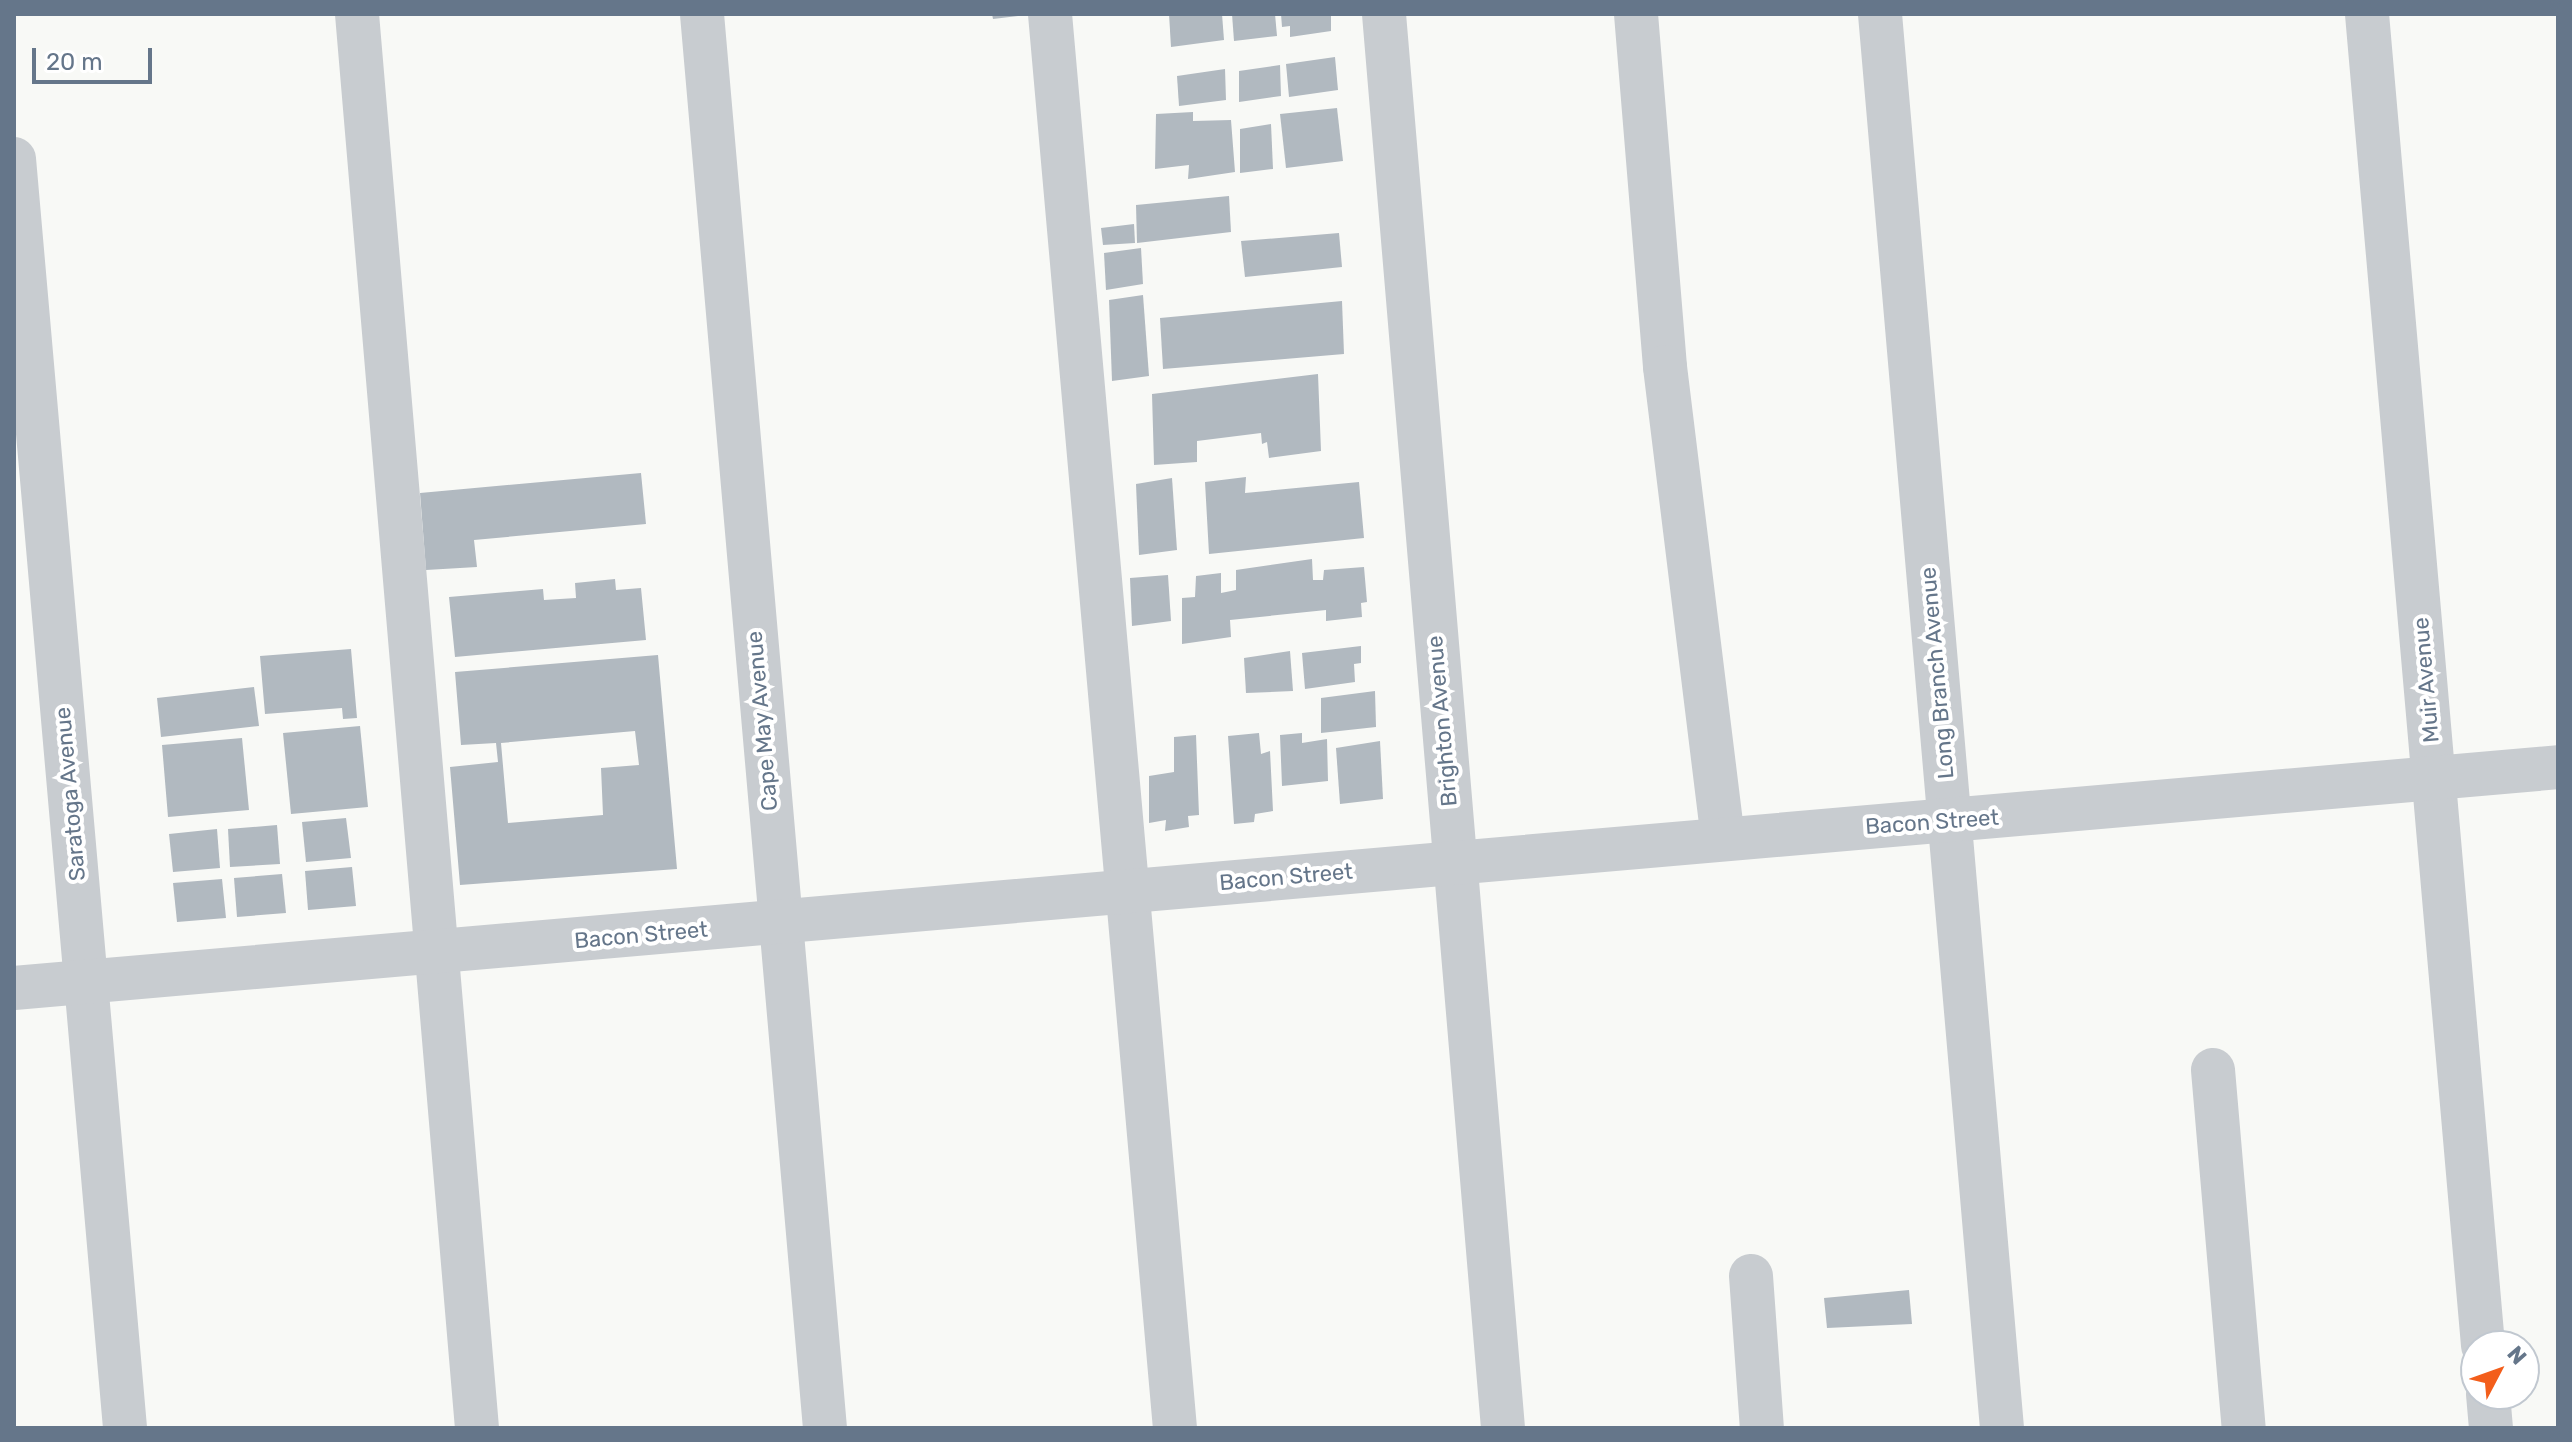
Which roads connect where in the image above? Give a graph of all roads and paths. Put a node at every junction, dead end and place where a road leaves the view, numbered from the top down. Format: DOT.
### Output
graph roads {
  1 [pos="357,14"];
  2 [pos="702,14"];
  3 [pos="1050,14"];
  4 [pos="1384,14"];
  5 [pos="1636,14"];
  6 [pos="1880,14"];
  7 [pos="2367,14"];
  8 [pos="14,159"];
  9 [pos="2558,767"];
  10 [pos="2434,778"];
  11 [pos="1951,822"];
  12 [pos="1723,837"];
  13 [pos="1453,862"];
  14 [pos="1129,891"];
  15 [pos="781,922"];
  16 [pos="437,952"];
  17 [pos="87,982"];
  18 [pos="14,988"];
  19 [pos="2213,1070"];
  20 [pos="1751,1276"];
  21 [pos="2482,1330"];
  22 [pos="125,1428"];
  23 [pos="477,1428"];
  24 [pos="825,1428"];
  25 [pos="1175,1428"];
  26 [pos="1503,1428"];
  27 [pos="1762,1428"];
  28 [pos="2002,1428"];
  29 [pos="2244,1428"];
  1 -- 16 [label="street"];
  2 -- 15 [label="street, Cape May Avenue"];
  3 -- 14 [label="street"];
  4 -- 13 [label="street, Brighton Avenue"];
  5 -- 12 [label="street"];
  6 -- 11 [label="street, Long Branch Avenue"];
  7 -- 10 [label="street, Muir Avenue"];
  8 -- 17 [label="street, Saratoga Avenue"];
  9 -- 10 [label="street, Bacon Street"];
  10 -- 11 [label="street, Bacon Street"];
  10 -- 21 [label="street, Muir Avenue"];
  11 -- 12 [label="street, Bacon Street"];
  11 -- 28 [label="street, Long Branch Avenue"];
  12 -- 13 [label="street, Bacon Street"];
  13 -- 14 [label="street, Bacon Street"];
  13 -- 26 [label="street, Brighton Avenue"];
  14 -- 15 [label="street, Bacon Street"];
  14 -- 25 [label="street"];
  15 -- 16 [label="street, Bacon Street"];
  15 -- 24 [label="street, Cape May Avenue"];
  16 -- 17 [label="street, Bacon Street"];
  16 -- 23 [label="street"];
  17 -- 18 [label="street, Bacon Street"];
  17 -- 22 [label="street, Saratoga Avenue"];
  19 -- 29 [label="street"];
  20 -- 27 [label="street"];
}
